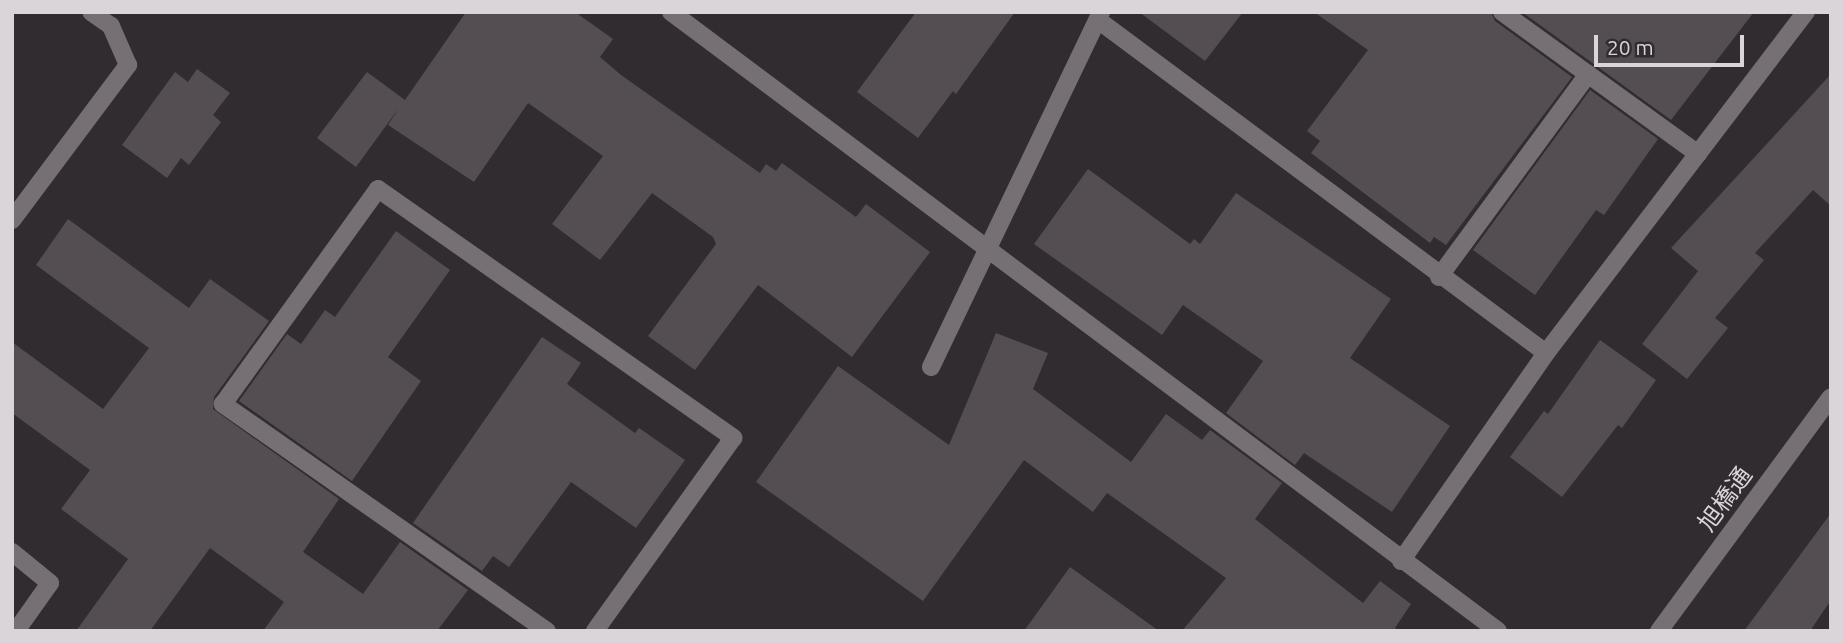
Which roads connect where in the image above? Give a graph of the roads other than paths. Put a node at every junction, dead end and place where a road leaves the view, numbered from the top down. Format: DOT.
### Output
graph roads {
  1 [pos="91,12"];
  2 [pos="671,12"];
  3 [pos="1502,12"];
  4 [pos="1806,12"];
  5 [pos="1100,16"];
  6 [pos="1588,74"];
  7 [pos="1698,154"];
  8 [pos="12,220"];
  9 [pos="988,249"];
  10 [pos="1439,277"];
  11 [pos="1546,353"];
  12 [pos="931,367"];
  13 [pos="1831,397"];
  14 [pos="12,552"];
  15 [pos="1401,561"];
  16 [pos="16,631"];
  17 [pos="547,631"];
  18 [pos="595,631"];
  19 [pos="1498,631"];
  20 [pos="1659,631"];
  1 -- 8 [label="street"];
  2 -- 9 [label="street"];
  3 -- 6 [label="street"];
  4 -- 7 [label="street"];
  5 -- 9 [label="street"];
  5 -- 10 [label="street"];
  6 -- 7 [label="street"];
  6 -- 10 [label="street"];
  7 -- 11 [label="street"];
  9 -- 12 [label="street"];
  9 -- 15 [label="street"];
  10 -- 11 [label="street"];
  11 -- 15 [label="street"];
  13 -- 20 [label="street, 旭橋通"];
  14 -- 16 [label="street"];
  15 -- 19 [label="street"];
  17 -- 18 [label="street"];
}
